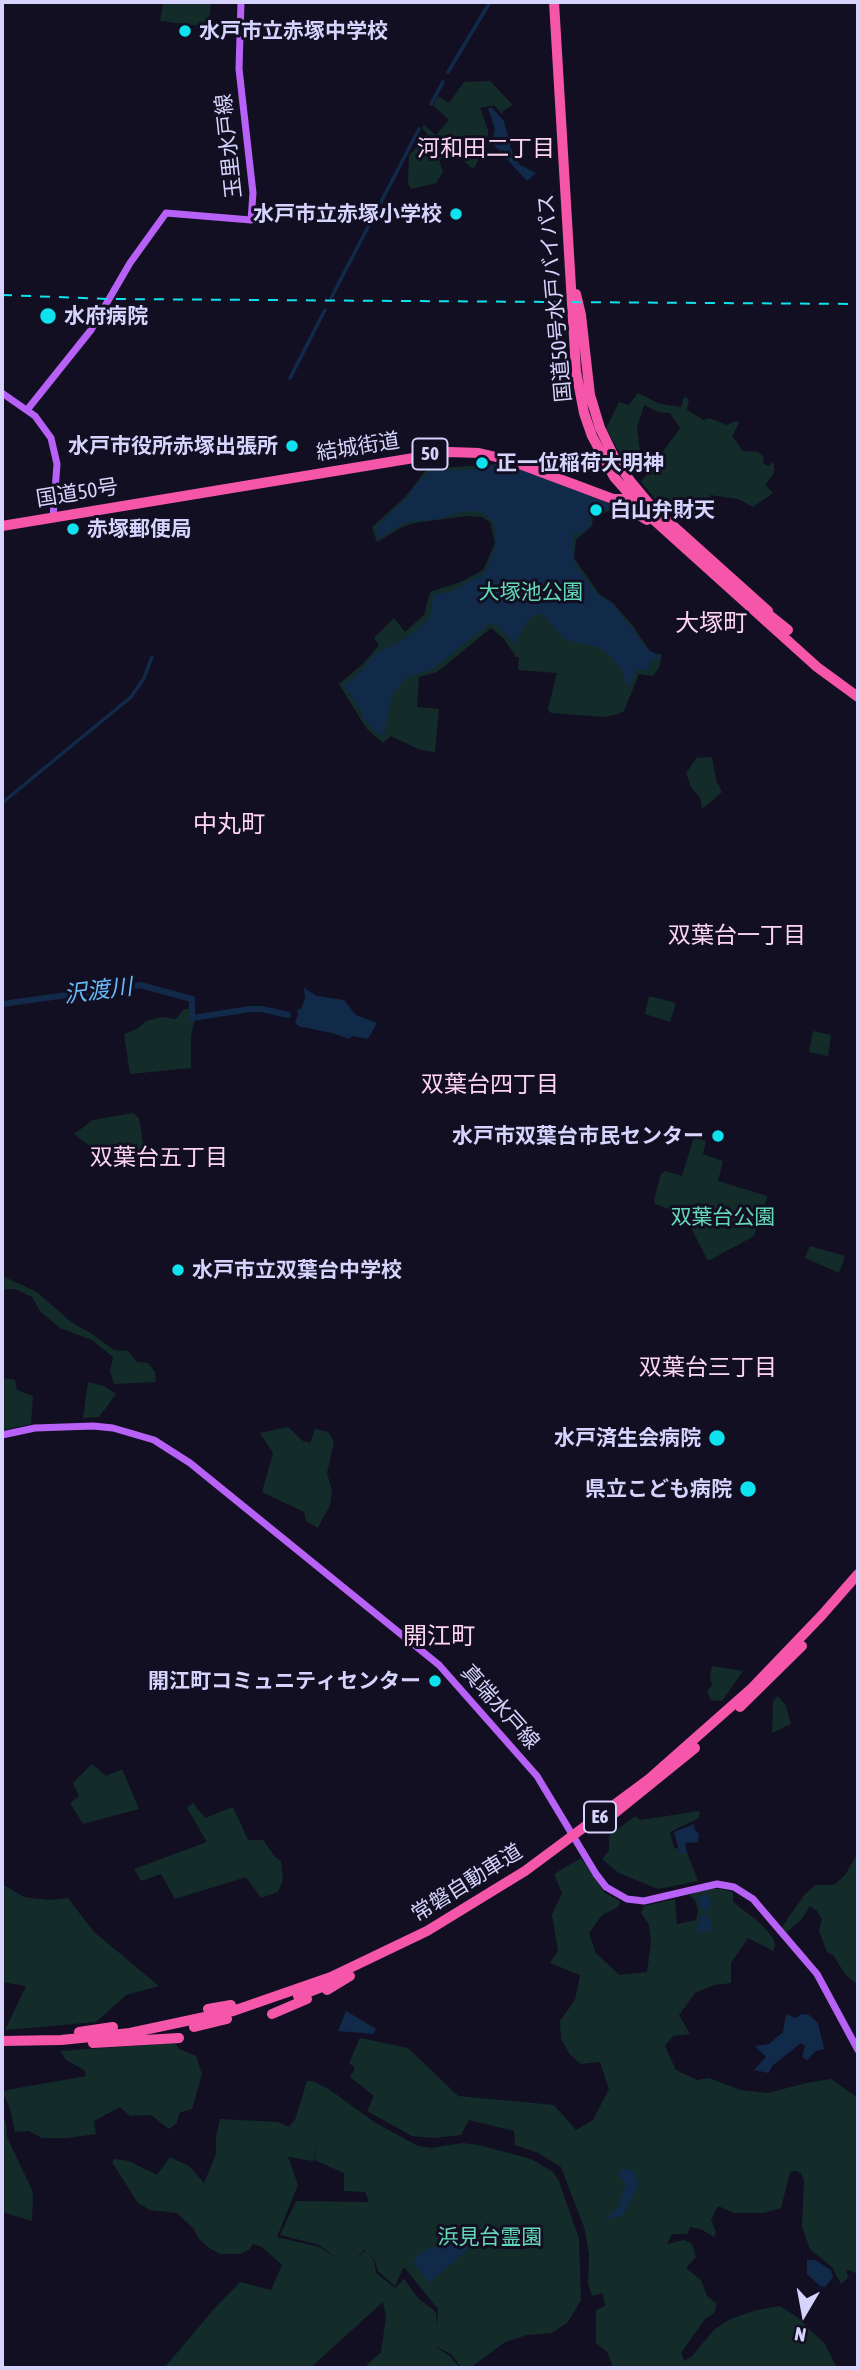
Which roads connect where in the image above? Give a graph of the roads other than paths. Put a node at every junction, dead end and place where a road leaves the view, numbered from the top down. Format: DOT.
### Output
graph roads {
  1 [pos="240,2"];
  2 [pos="554,2"];
  3 [pos="560,2"];
  4 [pos="567,181"];
  5 [pos="570,268"];
  6 [pos="576,294"];
  7 [pos="2,393"];
  8 [pos="27,410"];
  9 [pos="612,480"];
  10 [pos="598,493"];
  11 [pos="640,493"];
  12 [pos="626,498"];
  13 [pos="158,499"];
  14 [pos="613,499"];
  15 [pos="53,517"];
  16 [pos="646,520"];
  17 [pos="2,526"];
  18 [pos="670,531"];
  19 [pos="786,633"];
  20 [pos="858,690"];
  21 [pos="858,696"];
  22 [pos="2,1435"];
  23 [pos="858,1574"];
  24 [pos="858,1584"];
  25 [pos="350,1976"];
  26 [pos="291,1992"];
  27 [pos="208,2009"];
  28 [pos="272,2014"];
  29 [pos="113,2027"];
  30 [pos="178,2038"];
  31 [pos="2,2041"];
  32 [pos="93,2043"];
  33 [pos="2,2048"];
  34 [pos="858,2050"];
  1 -- 8 [label="main road, 玉里水戸線"];
  2 -- 4 [label="highway, 国道50号水戸バイパス"];
  3 -- 4 [label="highway, 国道50号水戸バイパス"];
  4 -- 5 [label="highway, 国道50号水戸バイパス"];
  4 -- 6 [label="highway, 国道50号水戸バイパス"];
  5 -- 9 [label="highway"];
  5 -- 18 [label="highway, 国道50号水戸バイパス"];
  6 -- 11 [label="highway"];
  6 -- 18 [label="highway, 国道50号水戸バイパス"];
  7 -- 8 [label="main road"];
  8 -- 15 [label="main road"];
  9 -- 10 [label="highway"];
  9 -- 12 [label="highway"];
  10 -- 13 [label="highway, 結城街道 / 50"];
  10 -- 14 [label="highway, 結城街道 / 50"];
  11 -- 12 [label="highway, 結城街道 / 50"];
  11 -- 19 [label="highway"];
  12 -- 14 [label="highway, 結城街道 / 50"];
  12 -- 16 [label="highway"];
  13 -- 15 [label="highway, 国道50号 / 50"];
  14 -- 16 [label="highway"];
  15 -- 17 [label="highway, 国道50号 / 50"];
  16 -- 19 [label="highway"];
  18 -- 19 [label="highway, 国道50号水戸バイパス"];
  19 -- 20 [label="highway"];
  19 -- 21 [label="highway"];
  22 -- 34 [label="main road, 真端水戸線"];
  23 -- 26 [label="highway, 常磐自動車道 / E6"];
  24 -- 25 [label="highway, 常磐自動車道 / E6"];
  25 -- 28 [label="highway"];
  25 -- 32 [label="highway, 常磐自動車道 / E6"];
  26 -- 27 [label="highway"];
  26 -- 31 [label="highway, 常磐自動車道 / E6"];
  29 -- 31 [label="highway"];
  30 -- 32 [label="highway"];
  32 -- 33 [label="highway, 常磐自動車道 / E6"];
}
